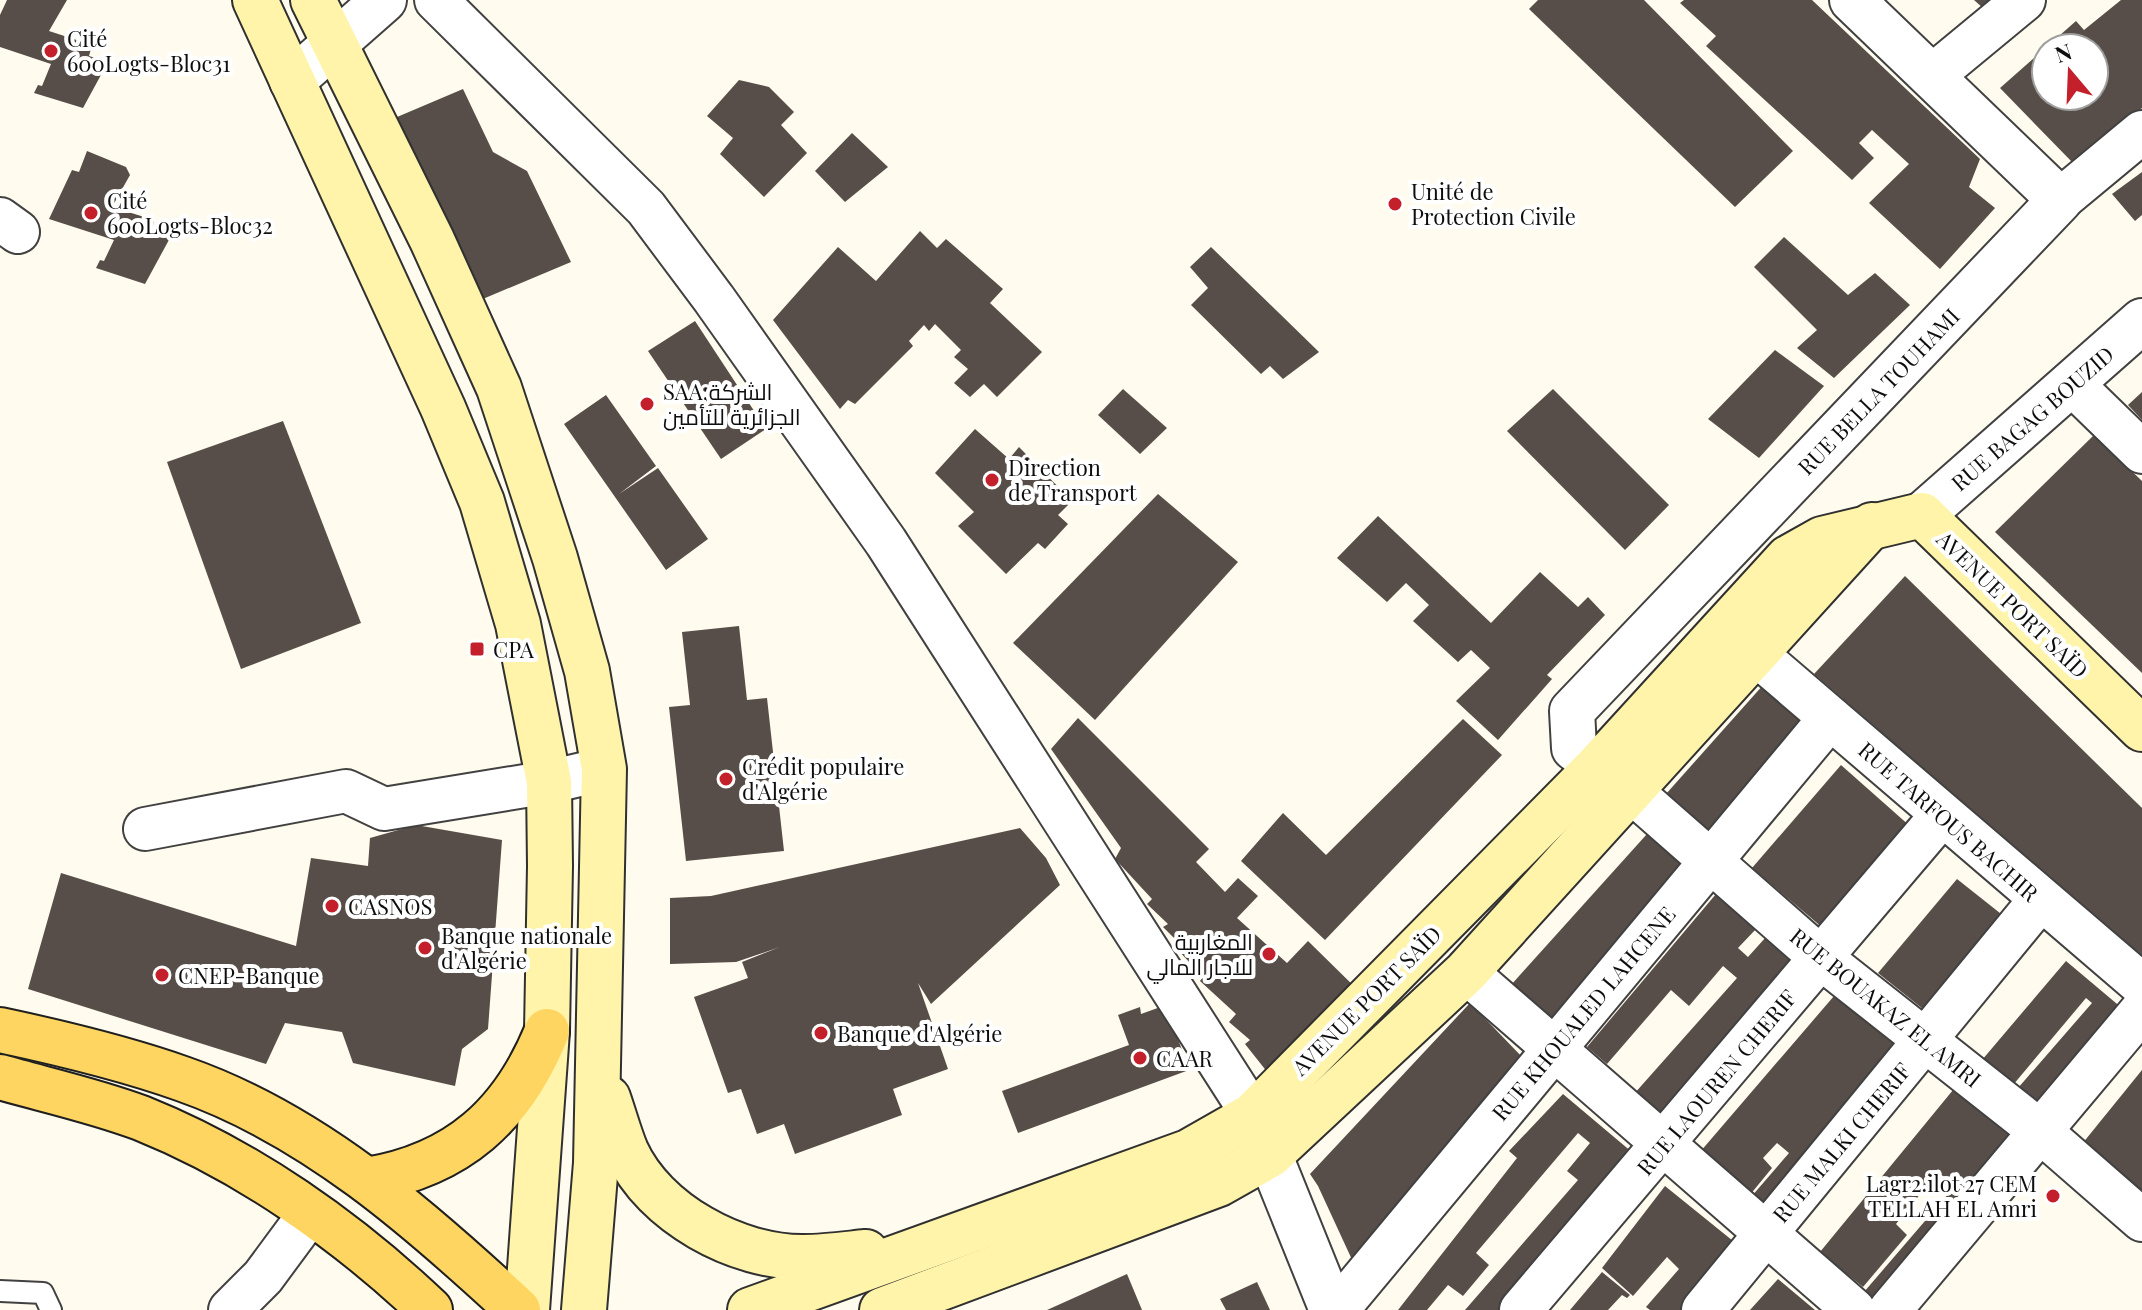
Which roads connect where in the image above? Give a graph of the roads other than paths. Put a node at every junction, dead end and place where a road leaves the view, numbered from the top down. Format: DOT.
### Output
graph roads {
  1 [pos="255,0"];
  2 [pos="313,0"];
  3 [pos="384,0"];
  4 [pos="436,0"];
  5 [pos="2024,0"];
  6 [pos="1856,1"];
  7 [pos="334,46"];
  8 [pos="1932,76"];
  9 [pos="292,81"];
  10 [pos="2142,132"];
  11 [pos="2060,200"];
  12 [pos="2142,321"];
  13 [pos="2071,383"];
  14 [pos="2142,452"];
  15 [pos="1922,515"];
  16 [pos="1872,525"];
  17 [pos="1757,655"];
  18 [pos="1830,718"];
  19 [pos="2141,727"];
  20 [pos="1596,768"];
  21 [pos="604,769"];
  22 [pos="549,782"];
  23 [pos="1632,792"];
  24 [pos="1941,816"];
  25 [pos="145,829"];
  26 [pos="1709,860"];
  27 [pos="2040,900"];
  28 [pos="1821,958"];
  29 [pos="1466,972"];
  30 [pos="2142,985"];
  31 [pos="2142,1010"];
  32 [pos="0,1030"];
  33 [pos="547,1031"];
  34 [pos="1926,1039"];
  35 [pos="1554,1049"];
  36 [pos="599,1071"];
  37 [pos="0,1077"];
  38 [pos="1253,1115"];
  39 [pos="2040,1131"];
  40 [pos="1662,1145"];
  41 [pos="1270,1155"];
  42 [pos="367,1180"];
  43 [pos="311,1212"];
  44 [pos="2142,1220"];
  45 [pos="1764,1235"];
  46 [pos="924,1247"];
  47 [pos="0,1291"];
  48 [pos="51,1310"];
  49 [pos="230,1310"];
  50 [pos="430,1310"];
  51 [pos="518,1310"];
  52 [pos="527,1310"];
  53 [pos="584,1310"];
  54 [pos="750,1310"];
  55 [pos="882,1310"];
  56 [pos="1334,1310"];
  57 [pos="1521,1310"];
  58 [pos="1703,1310"];
  59 [pos="1854,1310"];
  60 [pos="1890,1310"];
  1 -- 9 [label="main road"];
  2 -- 7 [label="main road"];
  3 -- 7 [label="street"];
  4 -- 38 [label="street"];
  5 -- 8 [label="street"];
  6 -- 8 [label="street"];
  7 -- 9 [label="street"];
  7 -- 21 [label="main road"];
  8 -- 11 [label="street"];
  9 -- 22 [label="main road"];
  10 -- 11 [label="street"];
  11 -- 20 [label="street, RUE BELLA TOUHAMI"];
  12 -- 13 [label="street, RUE BAGAG BOUZID"];
  13 -- 14 [label="street"];
  13 -- 15 [label="street, RUE BAGAG BOUZID"];
  15 -- 16 [label="main road, AVENUE PORT SAÏD"];
  15 -- 19 [label="main road, AVENUE PORT SAÏD"];
  16 -- 17 [label="main road, AVENUE PORT SAÏD"];
  16 -- 20 [label="main road, AVENUE PORT SAÏD"];
  17 -- 18 [label="street, RUE TARFOUS BACHIR"];
  17 -- 23 [label="main road, AVENUE PORT SAÏD"];
  18 -- 24 [label="street, RUE TARFOUS BACHIR"];
  18 -- 26 [label="street, RUE KHOUALED LAHCENE"];
  20 -- 23 [label="street, RUE BELLA TOUHAMI"];
  20 -- 38 [label="main road, AVENUE PORT SAÏD"];
  21 -- 22 [label="street"];
  21 -- 36 [label="main road"];
  22 -- 25 [label="street"];
  22 -- 33 [label="main road"];
  23 -- 26 [label="street, RUE BOUAKAZ EL AMRI"];
  23 -- 29 [label="main road, AVENUE PORT SAÏD"];
  24 -- 27 [label="street, RUE TARFOUS BACHIR"];
  24 -- 28 [label="street, RUE LAOUREN CHERIF"];
  26 -- 28 [label="street, RUE BOUAKAZ EL AMRI"];
  26 -- 35 [label="street, RUE KHOUALED LAHCENE"];
  27 -- 30 [label="street, RUE TARFOUS BACHIR"];
  27 -- 34 [label="street, RUE MALKI CHERIF"];
  28 -- 34 [label="street, RUE BOUAKAZ EL AMRI"];
  28 -- 40 [label="street, RUE LAOUREN CHERIF"];
  29 -- 35 [label="street"];
  29 -- 41 [label="main road, AVENUE PORT SAÏD"];
  31 -- 39 [label="street"];
  32 -- 42 [label="main road"];
  33 -- 42 [label="main road"];
  33 -- 52 [label="main road"];
  34 -- 39 [label="street, RUE BOUAKAZ EL AMRI"];
  34 -- 45 [label="street, RUE MALKI CHERIF"];
  35 -- 40 [label="street"];
  35 -- 56 [label="street, RUE KHOUALED LAHCENE"];
  36 -- 46 [label="main road"];
  36 -- 53 [label="main road"];
  37 -- 43 [label="main road"];
  38 -- 41 [label="street"];
  38 -- 46 [label="main road, AVENUE PORT SAÏD"];
  39 -- 44 [label="street, RUE BOUAKAZ EL AMRI"];
  39 -- 60 [label="street"];
  40 -- 45 [label="street"];
  40 -- 57 [label="street, RUE LAOUREN CHERIF"];
  41 -- 55 [label="main road, AVENUE PORT SAÏD"];
  41 -- 56 [label="street"];
  42 -- 51 [label="main road"];
  43 -- 49 [label="street"];
  43 -- 50 [label="main road"];
  45 -- 58 [label="street, RUE MALKI CHERIF"];
  45 -- 59 [label="street"];
  46 -- 54 [label="main road, AVENUE PORT SAÏD"];
  47 -- 48 [label="lane"];
}
